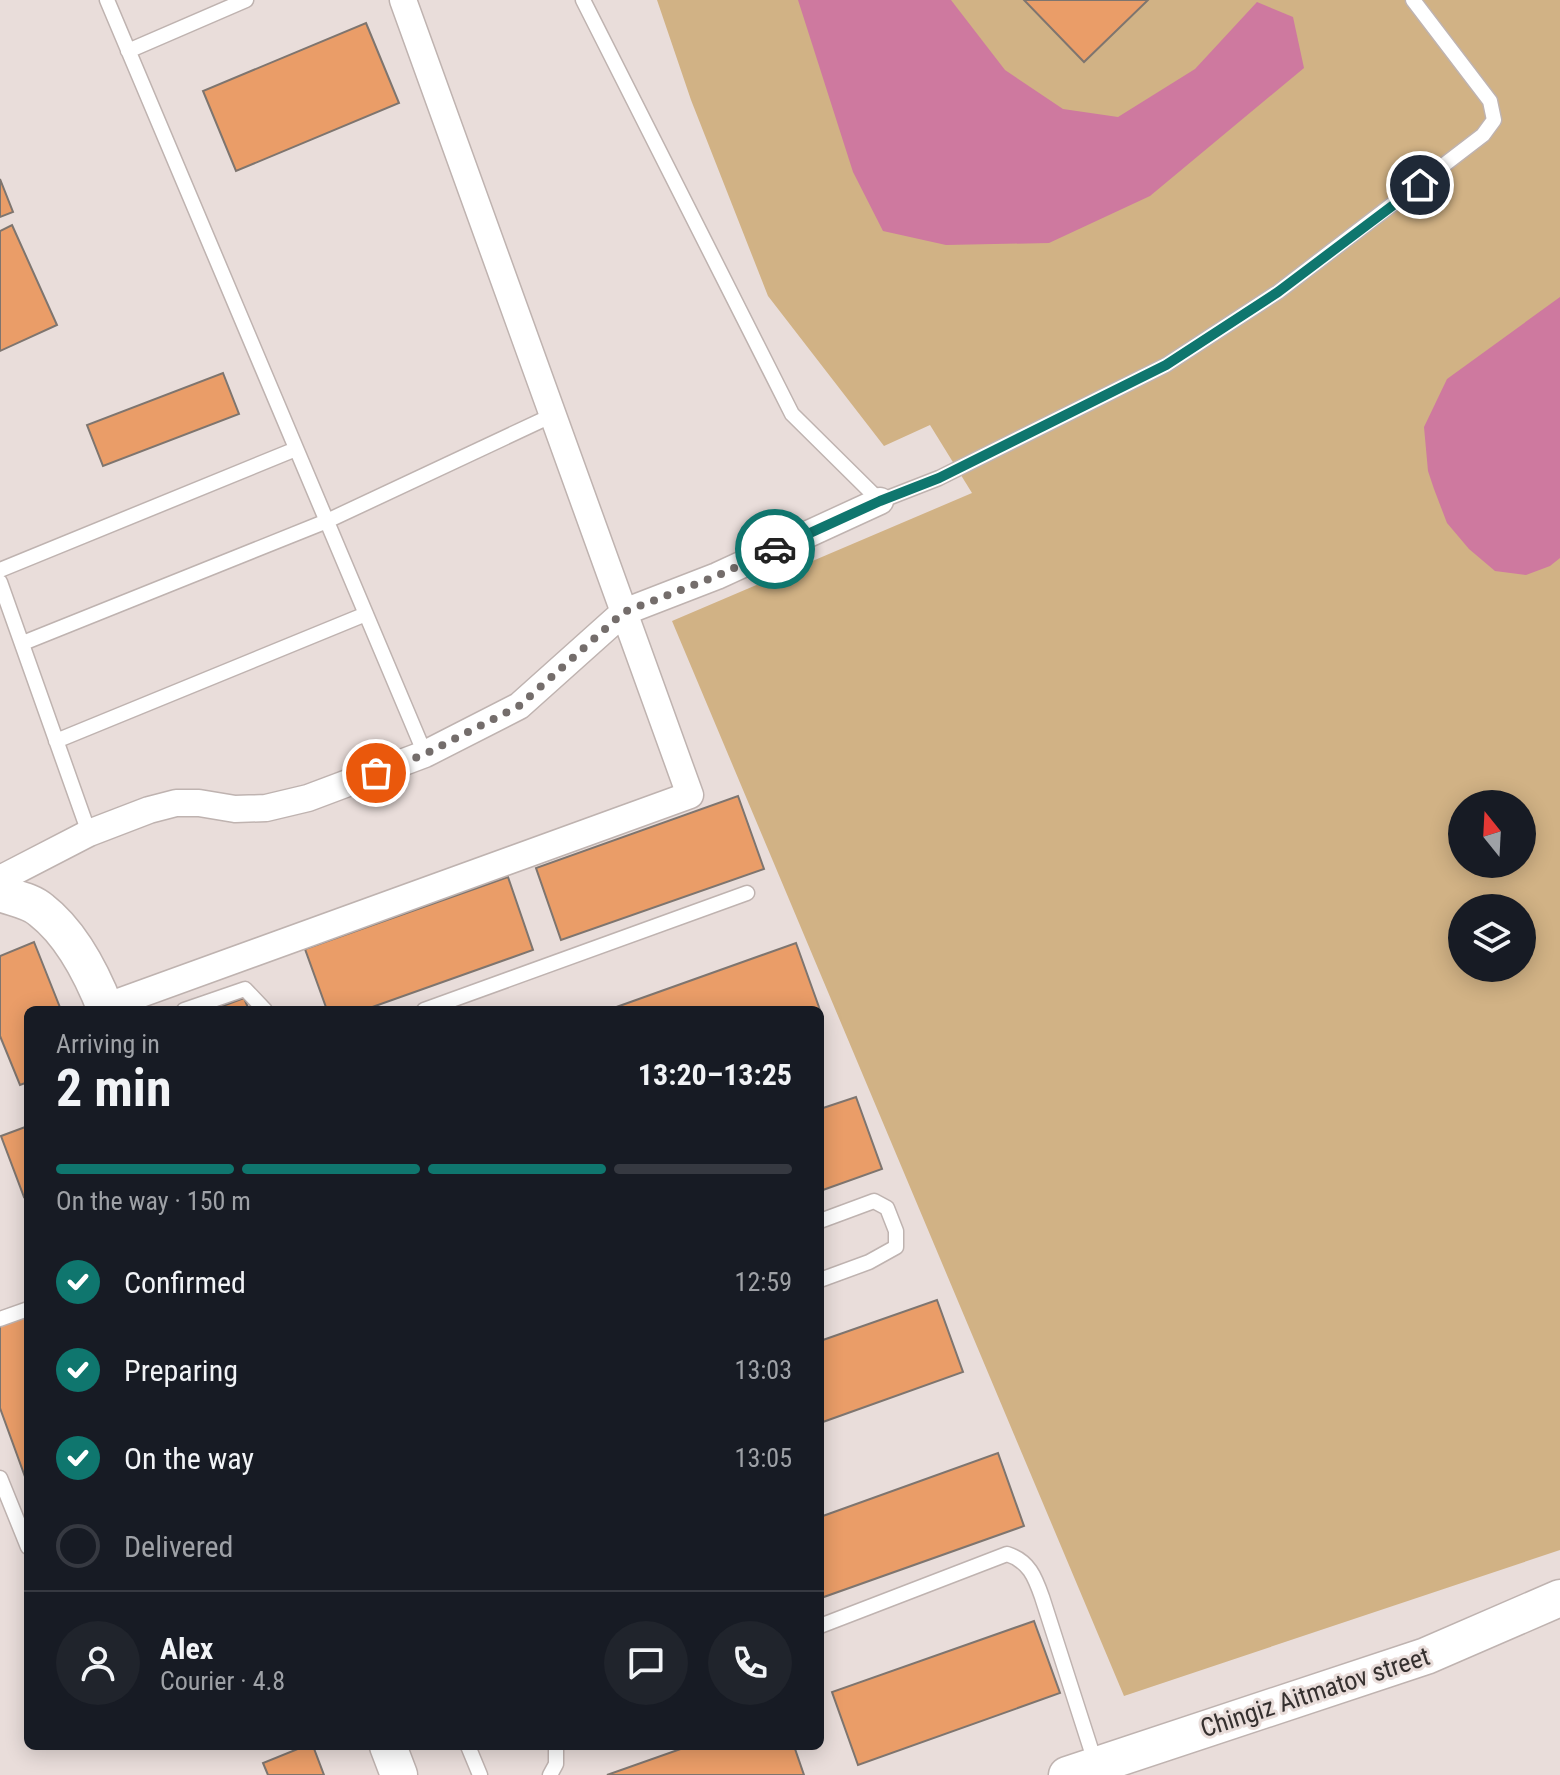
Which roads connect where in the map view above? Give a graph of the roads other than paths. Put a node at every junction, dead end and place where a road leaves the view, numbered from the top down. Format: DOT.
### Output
graph roads {
  1 [pos="107,0"];
  2 [pos="246,0"];
  3 [pos="403,0"];
  4 [pos="583,0"];
  5 [pos="1413,0"];
  6 [pos="128,51"];
  7 [pos="553,415"];
  8 [pos="296,449"];
  9 [pos="880,501"];
  10 [pos="327,521"];
  11 [pos="0,570"];
  12 [pos="0,582"];
  13 [pos="624,612"];
  14 [pos="366,614"];
  15 [pos="23,643"];
  16 [pos="56,741"];
  17 [pos="425,754"];
  18 [pos="89,833"];
  19 [pos="0,879"];
  20 [pos="0,893"];
  21 [pos="747,893"];
  22 [pos="104,1006"];
  23 [pos="110,1006"];
  24 [pos="196,1006"];
  25 [pos="261,1006"];
  26 [pos="435,1006"];
  27 [pos="824,1220"];
  28 [pos="824,1279"];
  29 [pos="24,1310"];
  30 [pos="0,1319"];
  31 [pos="0,1478"];
  32 [pos="24,1537"];
  33 [pos="1560,1598"];
  34 [pos="824,1624"];
  35 [pos="390,1750"];
  36 [pos="470,1750"];
  37 [pos="556,1750"];
  38 [pos="1081,1770"];
  39 [pos="399,1775"];
  40 [pos="480,1775"];
  41 [pos="550,1775"];
  1 -- 6 [label="lane"];
  2 -- 6 [label="lane"];
  3 -- 7 [label="street"];
  4 -- 9 [label="lane"];
  5 -- 9 [label="lane"];
  6 -- 8 [label="lane"];
  7 -- 10 [label="lane"];
  7 -- 13 [label="street"];
  8 -- 10 [label="lane"];
  8 -- 11 [label="lane"];
  9 -- 13 [label="street"];
  10 -- 14 [label="lane"];
  10 -- 15 [label="lane"];
  12 -- 15 [label="lane"];
  13 -- 17 [label="street"];
  13 -- 23 [label="street"];
  14 -- 16 [label="lane"];
  14 -- 17 [label="lane"];
  15 -- 16 [label="lane"];
  16 -- 18 [label="lane"];
  17 -- 18 [label="street"];
  18 -- 19 [label="street"];
  20 -- 22 [label="main road"];
  21 -- 26 [label="lane"];
  24 -- 25 [label="lane"];
  27 -- 28 [label="lane"];
  29 -- 30 [label="lane"];
  31 -- 32 [label="lane"];
  33 -- 38 [label="main road, Chingiz Aitmatov street"];
  34 -- 38 [label="lane"];
  35 -- 39 [label="main road"];
  36 -- 40 [label="lane"];
  37 -- 41 [label="lane"];
}
